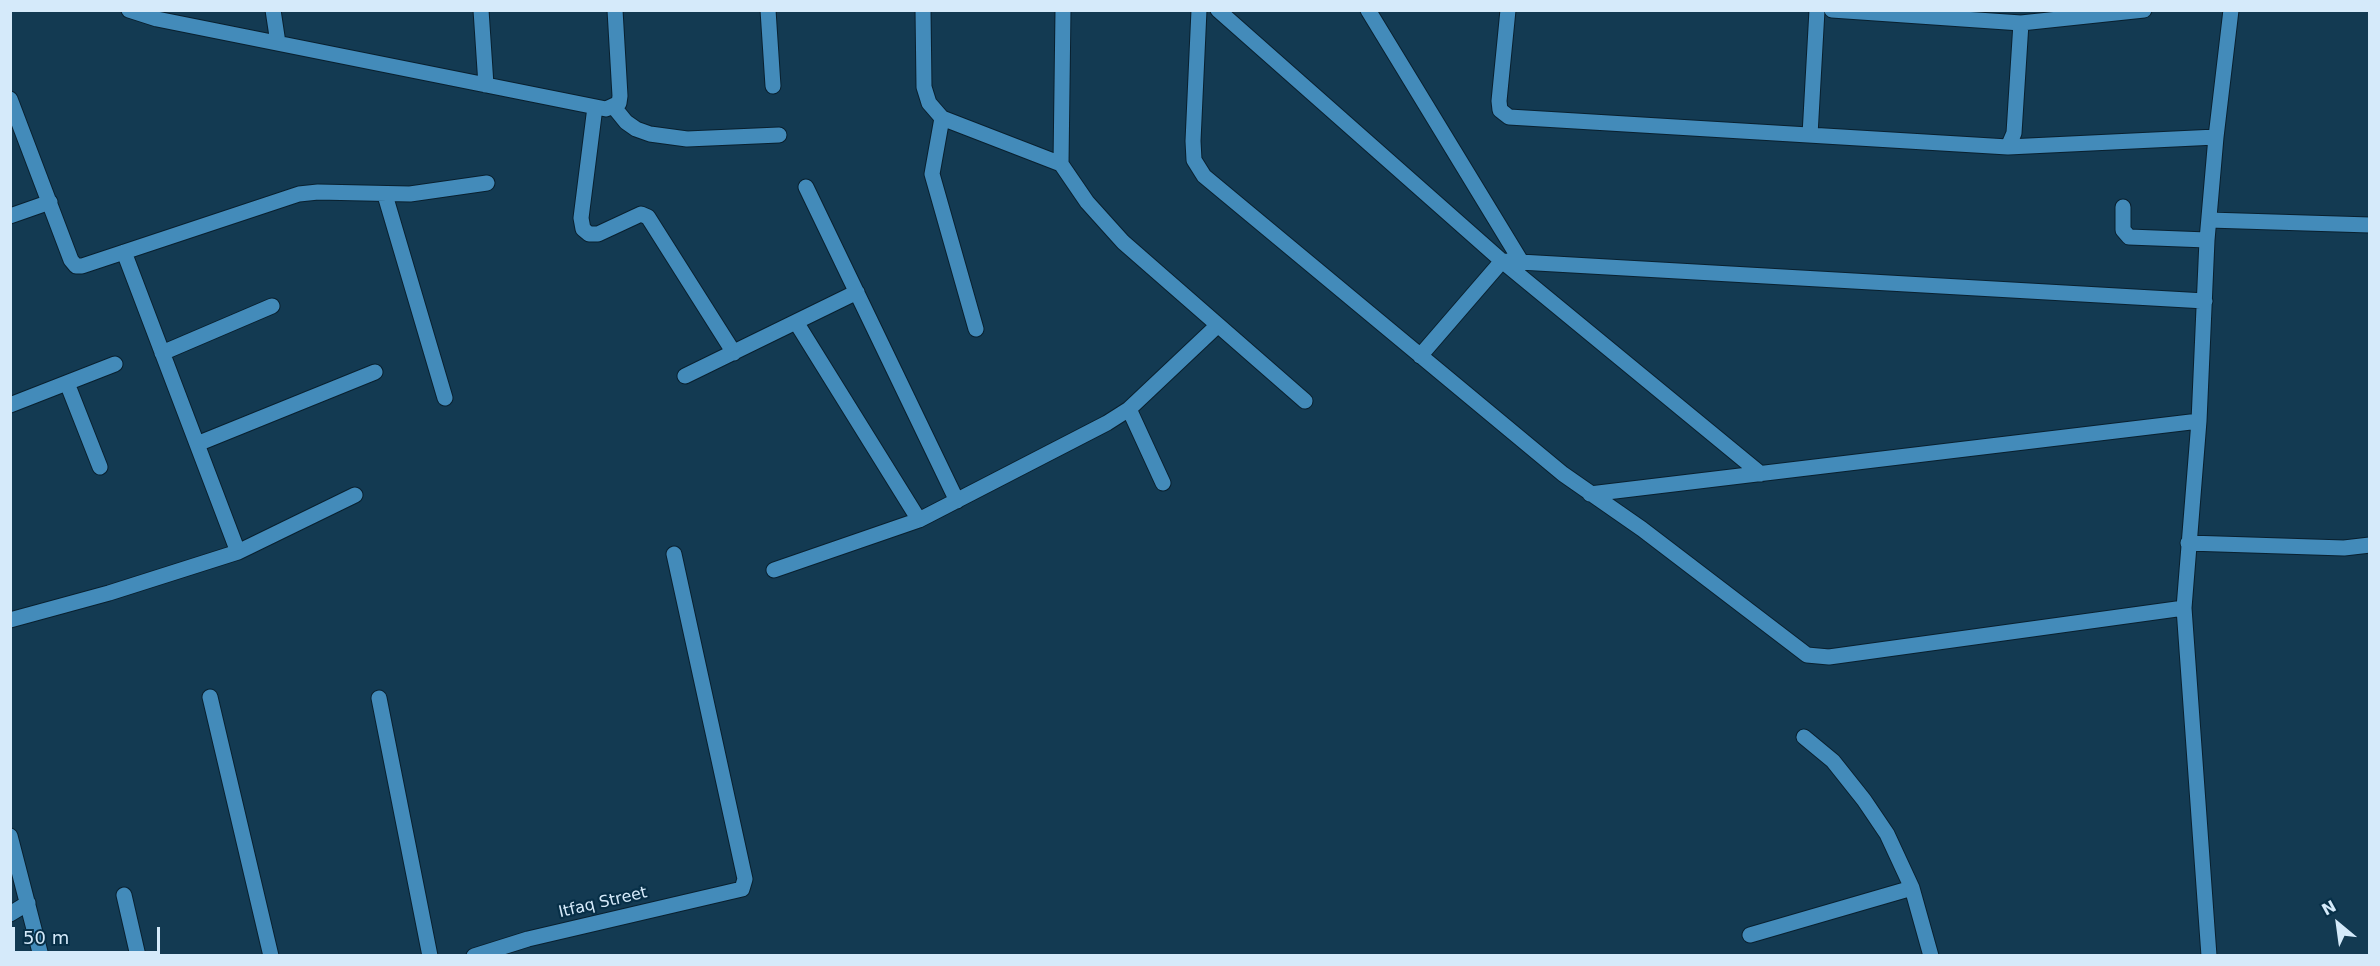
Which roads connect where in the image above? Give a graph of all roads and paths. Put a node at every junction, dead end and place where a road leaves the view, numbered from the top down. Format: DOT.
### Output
graph roads {
  1 [pos="129,10"];
  2 [pos="273,10"];
  3 [pos="481,10"];
  4 [pos="615,10"];
  5 [pos="768,10"];
  6 [pos="923,10"];
  7 [pos="1064,10"];
  8 [pos="1199,10"];
  9 [pos="1218,10"];
  10 [pos="1368,10"];
  11 [pos="1508,10"];
  12 [pos="1817,10"];
  13 [pos="1832,10"];
  14 [pos="2144,10"];
  15 [pos="2231,10"];
  16 [pos="2020,23"];
  17 [pos="278,43"];
  18 [pos="486,85"];
  19 [pos="773,86"];
  20 [pos="10,99"];
  21 [pos="613,106"];
  22 [pos="595,107"];
  23 [pos="942,118"];
  24 [pos="779,135"];
  25 [pos="1809,135"];
  26 [pos="2216,138"];
  27 [pos="2008,147"];
  28 [pos="1061,164"];
  29 [pos="487,183"];
  30 [pos="806,188"];
  31 [pos="385,195"];
  32 [pos="50,202"];
  33 [pos="2123,207"];
  34 [pos="10,216"];
  35 [pos="2209,220"];
  36 [pos="2370,225"];
  37 [pos="2207,240"];
  38 [pos="124,252"];
  39 [pos="1503,261"];
  40 [pos="1522,263"];
  41 [pos="857,292"];
  42 [pos="2205,301"];
  43 [pos="272,306"];
  44 [pos="796,322"];
  45 [pos="1218,325"];
  46 [pos="976,329"];
  47 [pos="734,352"];
  48 [pos="162,353"];
  49 [pos="1420,356"];
  50 [pos="116,364"];
  51 [pos="375,372"];
  52 [pos="685,376"];
  53 [pos="67,382"];
  54 [pos="445,398"];
  55 [pos="1305,402"];
  56 [pos="10,405"];
  57 [pos="1129,409"];
  58 [pos="2199,421"];
  59 [pos="197,444"];
  60 [pos="100,467"];
  61 [pos="1761,474"];
  62 [pos="1163,483"];
  63 [pos="1590,494"];
  64 [pos="355,495"];
  65 [pos="957,501"];
  66 [pos="919,520"];
  67 [pos="2188,543"];
  68 [pos="2370,545"];
  69 [pos="238,552"];
  70 [pos="674,554"];
  71 [pos="774,570"];
  72 [pos="2184,608"];
  73 [pos="10,620"];
  74 [pos="210,697"];
  75 [pos="379,698"];
  76 [pos="1804,738"];
  77 [pos="10,836"];
  78 [pos="1912,888"];
  79 [pos="124,895"];
  80 [pos="28,903"];
  81 [pos="10,914"];
  82 [pos="1750,935"];
  83 [pos="41,956"];
  84 [pos="138,956"];
  85 [pos="271,956"];
  86 [pos="430,956"];
  87 [pos="474,956"];
  88 [pos="1931,956"];
  89 [pos="2209,956"];
  1 -- 17 [label="street"];
  2 -- 17 [label="street"];
  3 -- 18 [label="street"];
  4 -- 21 [label="street"];
  5 -- 19 [label="street"];
  6 -- 23 [label="street"];
  7 -- 28 [label="street"];
  8 -- 49 [label="street"];
  9 -- 39 [label="street"];
  10 -- 40 [label="street"];
  11 -- 25 [label="street"];
  12 -- 25 [label="street"];
  13 -- 16 [label="street"];
  14 -- 16 [label="street"];
  15 -- 26 [label="street"];
  16 -- 27 [label="street"];
  17 -- 18 [label="street"];
  18 -- 22 [label="street"];
  20 -- 32 [label="street"];
  21 -- 22 [label="street"];
  21 -- 24 [label="street"];
  22 -- 47 [label="street"];
  23 -- 28 [label="street"];
  23 -- 46 [label="street"];
  25 -- 27 [label="street"];
  26 -- 27 [label="street"];
  26 -- 35 [label="street"];
  28 -- 45 [label="street"];
  29 -- 31 [label="street"];
  30 -- 41 [label="street"];
  31 -- 38 [label="street"];
  31 -- 54 [label="street"];
  32 -- 34 [label="street"];
  32 -- 38 [label="street"];
  33 -- 37 [label="street"];
  35 -- 36 [label="street"];
  35 -- 37 [label="street"];
  37 -- 42 [label="street"];
  38 -- 48 [label="street"];
  39 -- 40 [label="street"];
  39 -- 49 [label="street"];
  39 -- 61 [label="street"];
  40 -- 42 [label="street"];
  41 -- 44 [label="street"];
  41 -- 65 [label="street"];
  42 -- 58 [label="street"];
  43 -- 48 [label="street"];
  44 -- 47 [label="street"];
  44 -- 66 [label="street"];
  45 -- 55 [label="street"];
  45 -- 57 [label="street"];
  47 -- 52 [label="street"];
  48 -- 59 [label="street"];
  49 -- 63 [label="street"];
  50 -- 53 [label="street"];
  51 -- 59 [label="street"];
  53 -- 56 [label="street"];
  53 -- 60 [label="street"];
  57 -- 62 [label="street"];
  57 -- 65 [label="street"];
  58 -- 61 [label="street"];
  58 -- 67 [label="street"];
  59 -- 69 [label="street"];
  61 -- 63 [label="street"];
  63 -- 72 [label="street"];
  64 -- 69 [label="street"];
  65 -- 66 [label="street"];
  66 -- 71 [label="street"];
  67 -- 68 [label="street"];
  67 -- 72 [label="street"];
  69 -- 73 [label="street"];
  70 -- 87 [label="street, Itfaq Street"];
  72 -- 89 [label="street"];
  74 -- 85 [label="street"];
  75 -- 86 [label="street"];
  76 -- 78 [label="street"];
  77 -- 80 [label="street"];
  78 -- 82 [label="street"];
  78 -- 88 [label="street"];
  79 -- 84 [label="street"];
  80 -- 81 [label="street"];
  80 -- 83 [label="street"];
}
